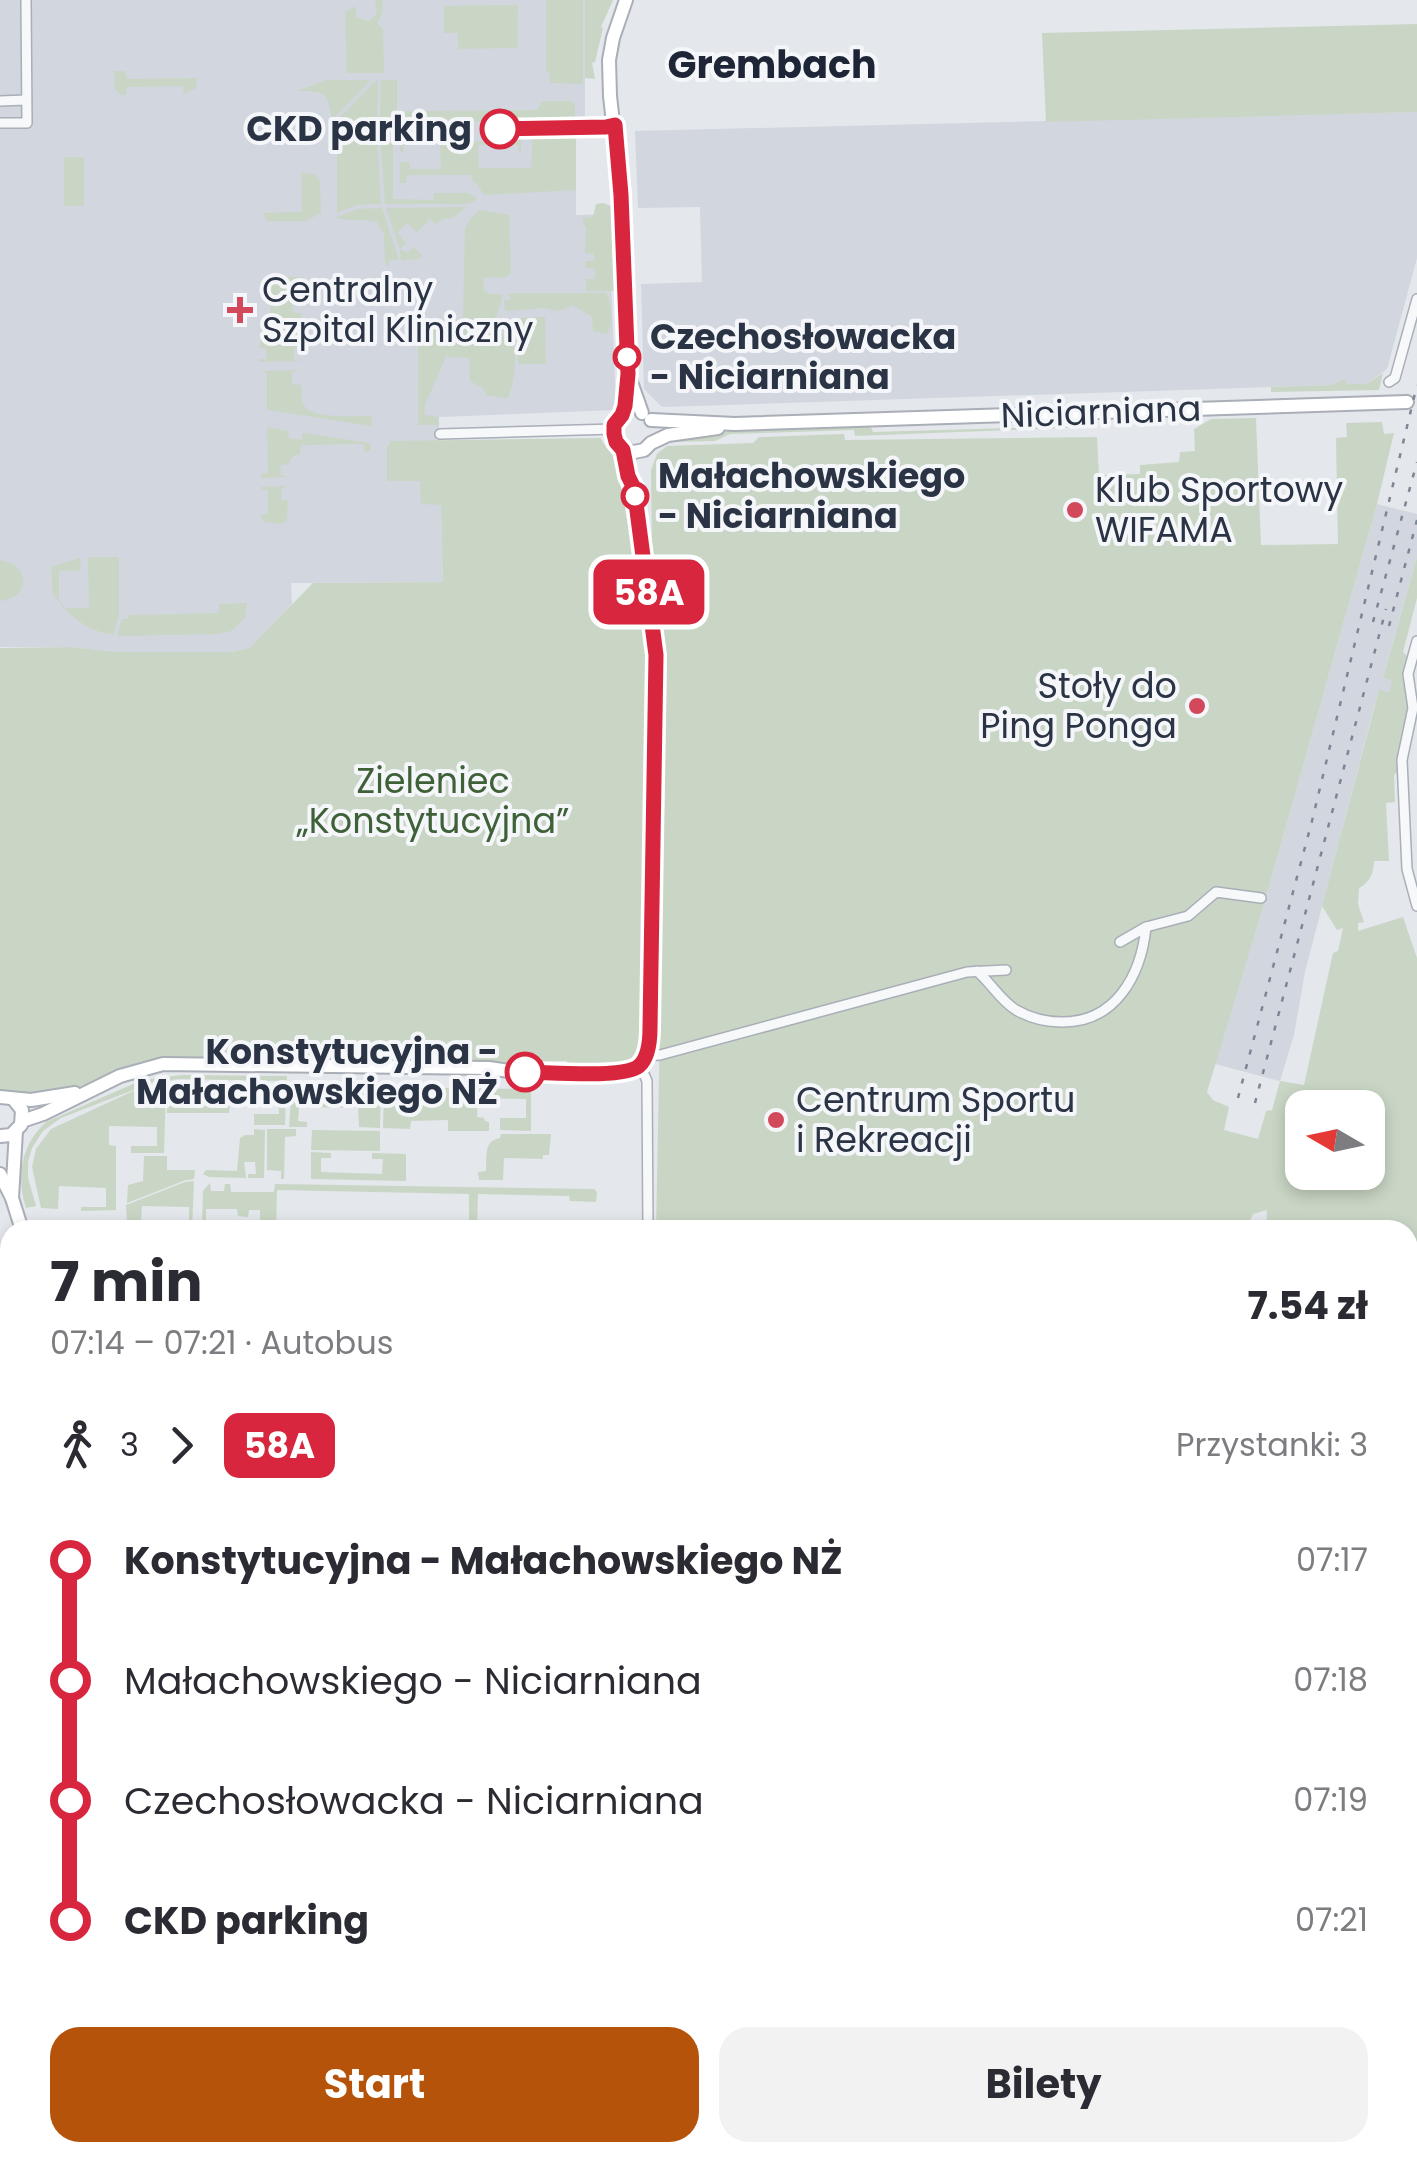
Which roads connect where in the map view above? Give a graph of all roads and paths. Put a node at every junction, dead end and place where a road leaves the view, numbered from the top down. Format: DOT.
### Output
graph roads {
  1 [pos="26,0"];
  2 [pos="626,0"];
  3 [pos="26,100"];
  4 [pos="0,101"];
  5 [pos="0,123"];
  6 [pos="1417,299"];
  7 [pos="628,374"];
  8 [pos="1389,382"];
  9 [pos="1408,402"];
  10 [pos="622,415"];
  11 [pos="646,417"];
  12 [pos="735,424"];
  13 [pos="614,429"];
  14 [pos="440,434"];
  15 [pos="645,448"];
  16 [pos="623,450"];
  17 [pos="634,488"];
  18 [pos="1417,642"];
  19 [pos="1415,702"];
  20 [pos="1261,898"];
  21 [pos="1417,906"];
  22 [pos="1146,927"];
  23 [pos="1120,942"];
  24 [pos="977,970"];
  25 [pos="1006,970"];
  26 [pos="643,1060"];
  27 [pos="92,1088"];
  28 [pos="7,1098"];
  29 [pos="19,1126"];
  30 [pos="0,1136"];
  31 [pos="0,1174"];
  32 [pos="12,1198"];
  33 [pos="19,1220"];
  34 [pos="648,1220"];
  1 -- 3 [label="street"];
  2 -- 7 [label="street"];
  3 -- 4 [label="street"];
  3 -- 5 [label="street"];
  6 -- 8 [label="street"];
  7 -- 10 [label="street"];
  7 -- 11 [label="street"];
  9 -- 12 [label="street, Niciarniana"];
  10 -- 11 [label="street"];
  10 -- 13 [label="street"];
  11 -- 12 [label="street, Niciarniana"];
  11 -- 15 [label="street"];
  12 -- 15 [label="street, Niciarniana"];
  13 -- 14 [label="street"];
  13 -- 16 [label="street"];
  15 -- 16 [label="street"];
  15 -- 17 [label="street"];
  16 -- 17 [label="street"];
  17 -- 26 [label="street"];
  18 -- 19 [label="street"];
  19 -- 21 [label="street"];
  20 -- 22 [label="street"];
  22 -- 23 [label="street"];
  22 -- 24 [label="street"];
  24 -- 25 [label="street"];
  24 -- 26 [label="street"];
  26 -- 27 [label="street"];
  26 -- 34 [label="street"];
  27 -- 28 [label="street"];
  27 -- 29 [label="street"];
  28 -- 29 [label="street"];
  29 -- 30 [label="street"];
  29 -- 32 [label="street"];
  31 -- 32 [label="street"];
  32 -- 33 [label="street"];
}
